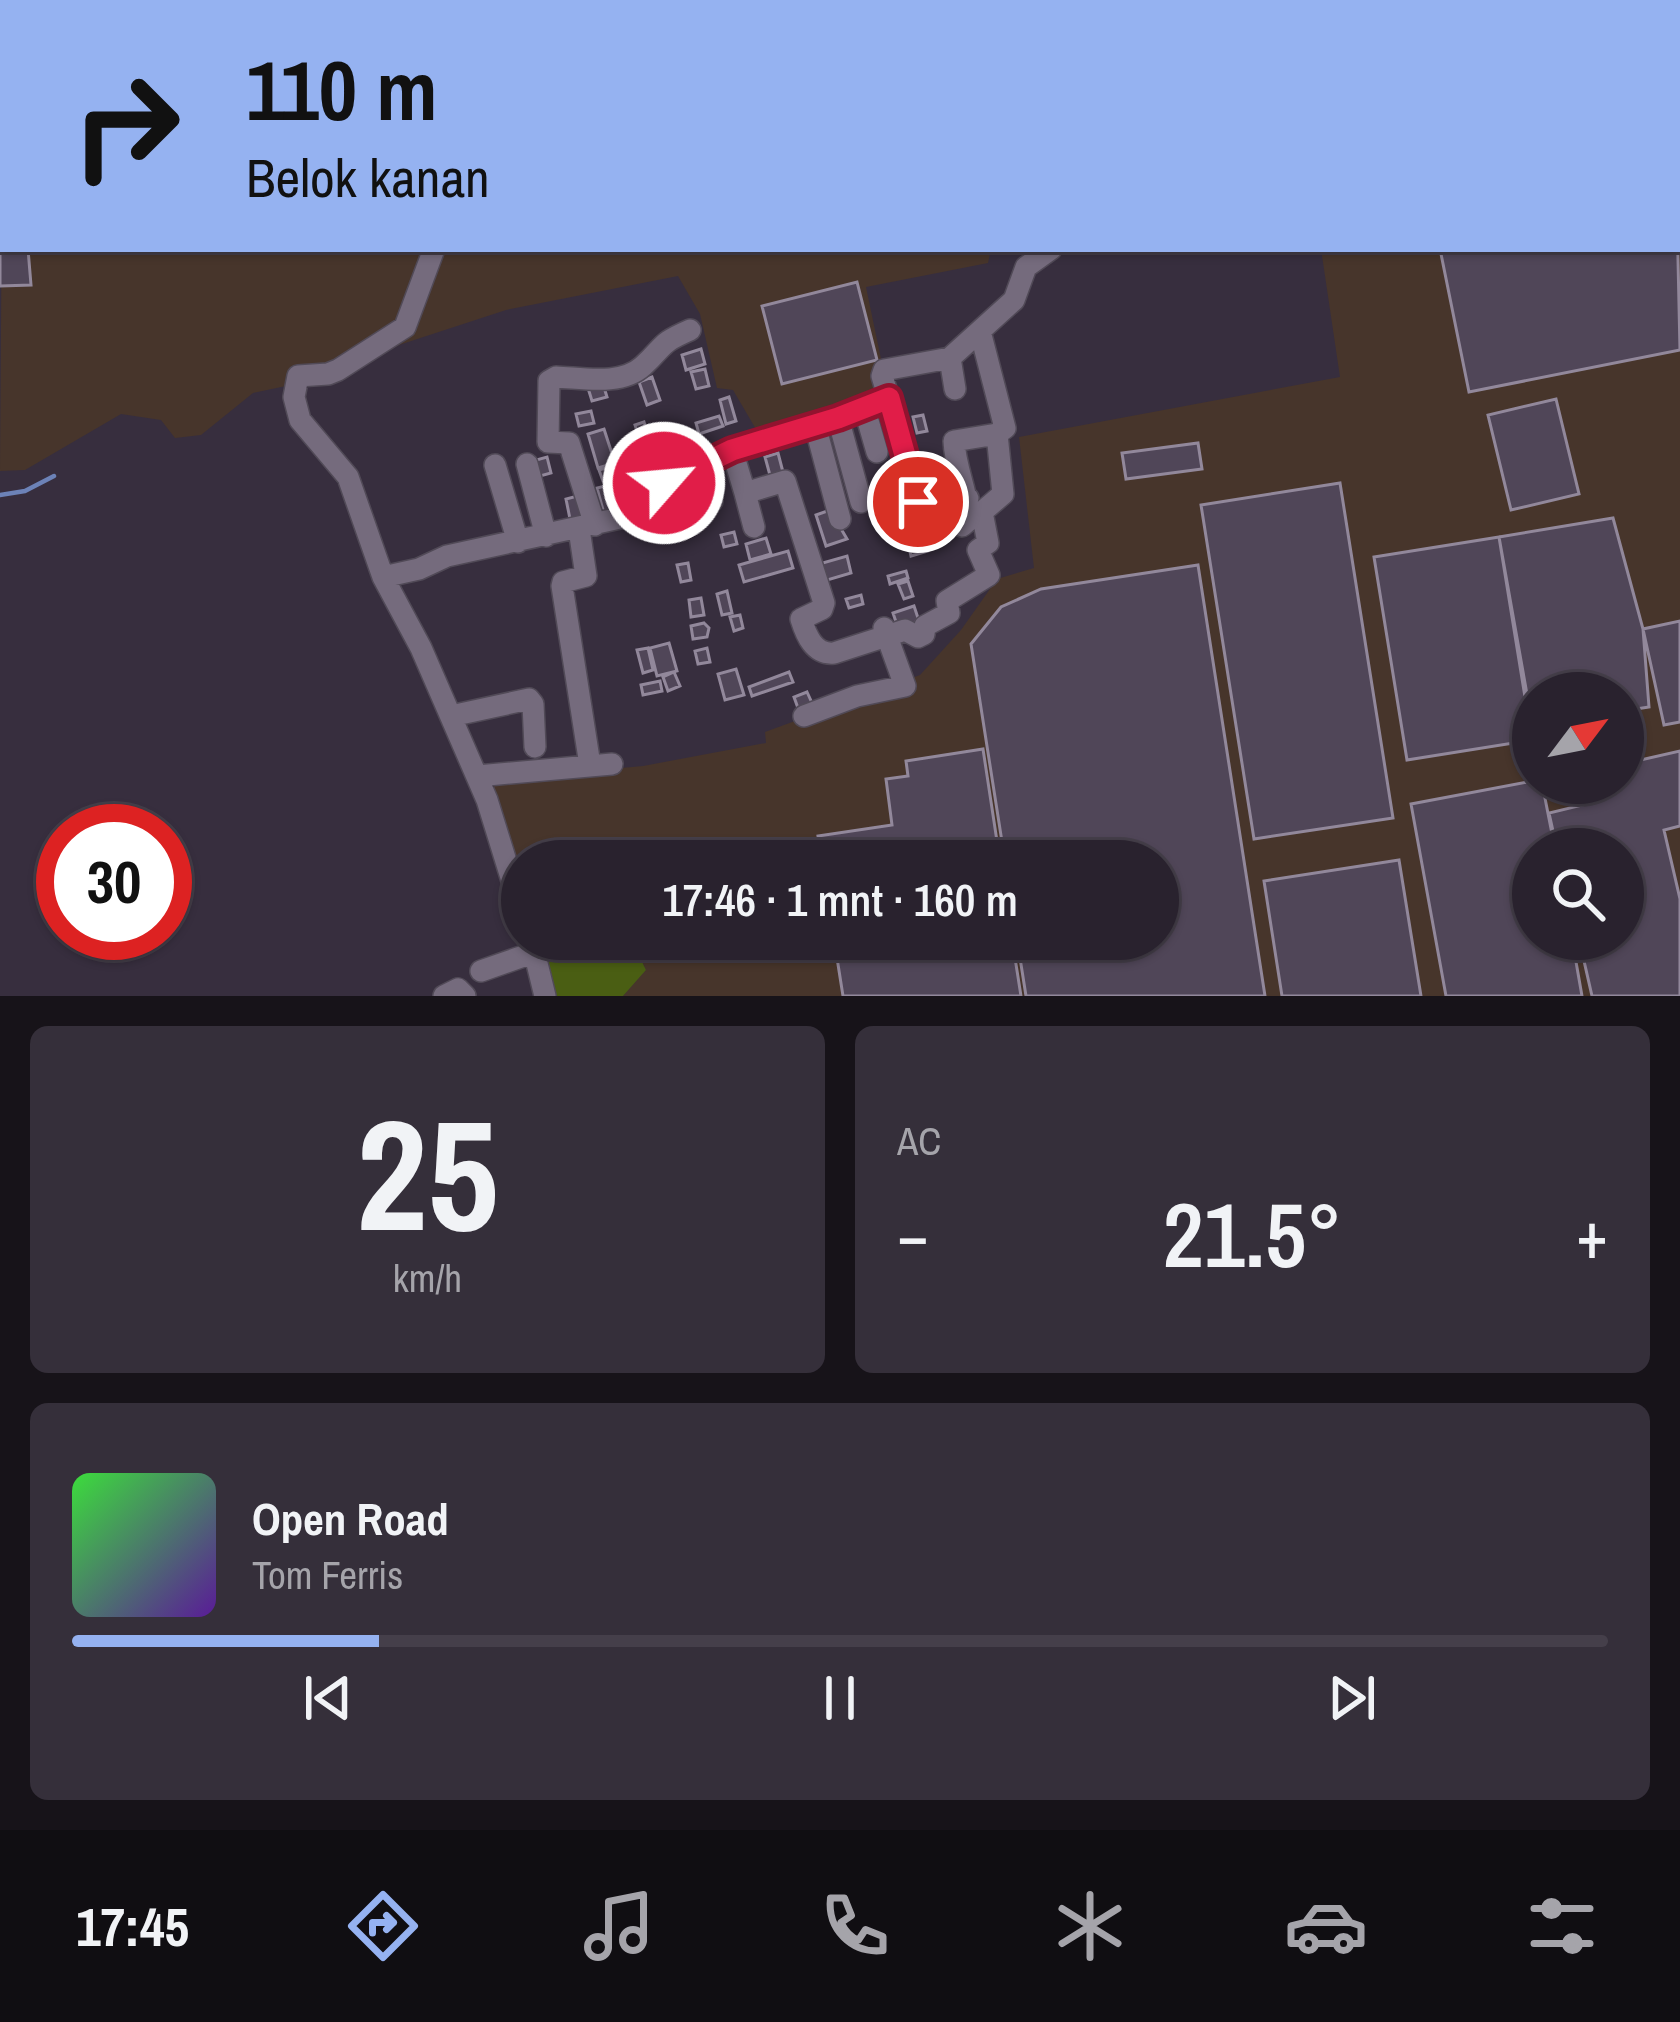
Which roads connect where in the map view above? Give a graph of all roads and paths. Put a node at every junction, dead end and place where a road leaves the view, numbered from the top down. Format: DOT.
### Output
graph roads {
  1 [pos="433,252"];
  2 [pos="1048,252"];
  3 [pos="690,330"];
  4 [pos="980,331"];
  5 [pos="950,358"];
  6 [pos="955,389"];
  7 [pos="889,398"];
  8 [pos="863,407"];
  9 [pos="838,418"];
  10 [pos="814,425"];
  11 [pos="997,434"];
  12 [pos="732,450"];
  13 [pos="877,452"];
  14 [pos="527,464"];
  15 [pos="495,465"];
  16 [pos="745,493"];
  17 [pos="968,498"];
  18 [pos="712,501"];
  19 [pos="861,502"];
  20 [pos="629,516"];
  21 [pos="841,519"];
  22 [pos="962,526"];
  23 [pos="587,527"];
  24 [pos="754,527"];
  25 [pos="546,536"];
  26 [pos="518,542"];
  27 [pos="382,577"];
  28 [pos="885,632"];
  29 [pos="451,716"];
  30 [pos="804,716"];
  31 [pos="535,747"];
  32 [pos="476,776"];
  33 [pos="501,850"];
  34 [pos="504,960"];
  35 [pos="536,960"];
  36 [pos="481,971"];
  37 [pos="445,996"];
  38 [pos="465,996"];
  39 [pos="544,996"];
  1 -- 27 [label="street"];
  2 -- 4 [label="street"];
  3 -- 23 [label="street"];
  4 -- 5 [label="street"];
  4 -- 11 [label="street"];
  5 -- 6 [label="street"];
  5 -- 7 [label="street"];
  7 -- 8 [label="street"];
  7 -- 17 [label="street"];
  8 -- 9 [label="street"];
  8 -- 13 [label="street"];
  9 -- 10 [label="street"];
  9 -- 19 [label="street"];
  10 -- 12 [label="street"];
  10 -- 21 [label="street"];
  11 -- 17 [label="street"];
  11 -- 28 [label="street"];
  12 -- 16 [label="street"];
  12 -- 20 [label="street"];
  14 -- 25 [label="street"];
  15 -- 26 [label="street"];
  16 -- 24 [label="street"];
  16 -- 28 [label="street"];
  17 -- 22 [label="street"];
  18 -- 20 [label="street"];
  20 -- 23 [label="street"];
  23 -- 25 [label="street"];
  23 -- 32 [label="street"];
  25 -- 26 [label="street"];
  26 -- 27 [label="street"];
  27 -- 29 [label="street"];
  28 -- 30 [label="street"];
  29 -- 31 [label="street"];
  29 -- 32 [label="street"];
  32 -- 33 [label="street"];
  34 -- 36 [label="street"];
  35 -- 39 [label="street"];
  37 -- 38 [label="street"];
}
